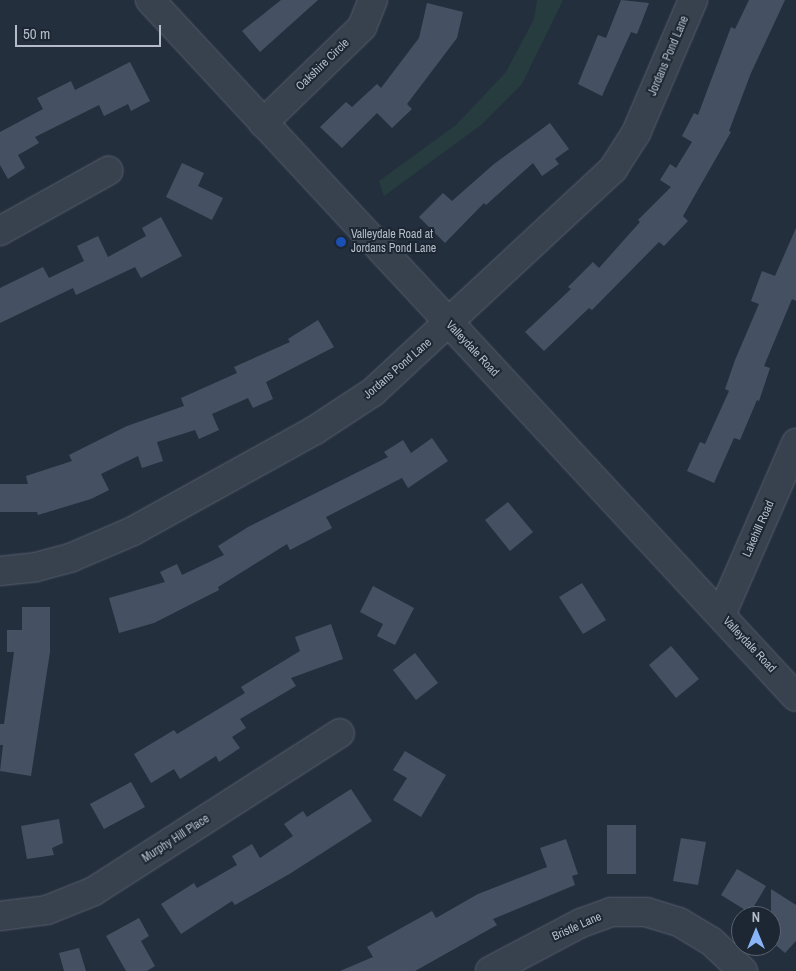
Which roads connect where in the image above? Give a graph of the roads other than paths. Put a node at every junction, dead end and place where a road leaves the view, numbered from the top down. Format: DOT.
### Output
graph roads {
  1 [pos="150,0"];
  2 [pos="373,0"];
  3 [pos="693,0"];
  4 [pos="263,123"];
  5 [pos="108,171"];
  6 [pos="0,231"];
  7 [pos="449,324"];
  8 [pos="796,443"];
  9 [pos="0,571"];
  10 [pos="721,615"];
  11 [pos="796,697"];
  12 [pos="340,733"];
  13 [pos="0,916"];
  14 [pos="490,971"];
  15 [pos="743,971"];
  1 -- 4 [label="street, Valleydale Road"];
  2 -- 4 [label="street, Oakshire Circle"];
  3 -- 7 [label="street, Jordans Pond Lane"];
  4 -- 7 [label="street, Valleydale Road"];
  5 -- 6 [label="street"];
  7 -- 9 [label="street, Jordans Pond Lane"];
  7 -- 10 [label="street, Valleydale Road"];
  8 -- 10 [label="street, Lakehill Road"];
  10 -- 11 [label="street, Valleydale Road"];
  12 -- 13 [label="street, Murphy Hill Place"];
  14 -- 15 [label="street, Bristle Lane"];
}
